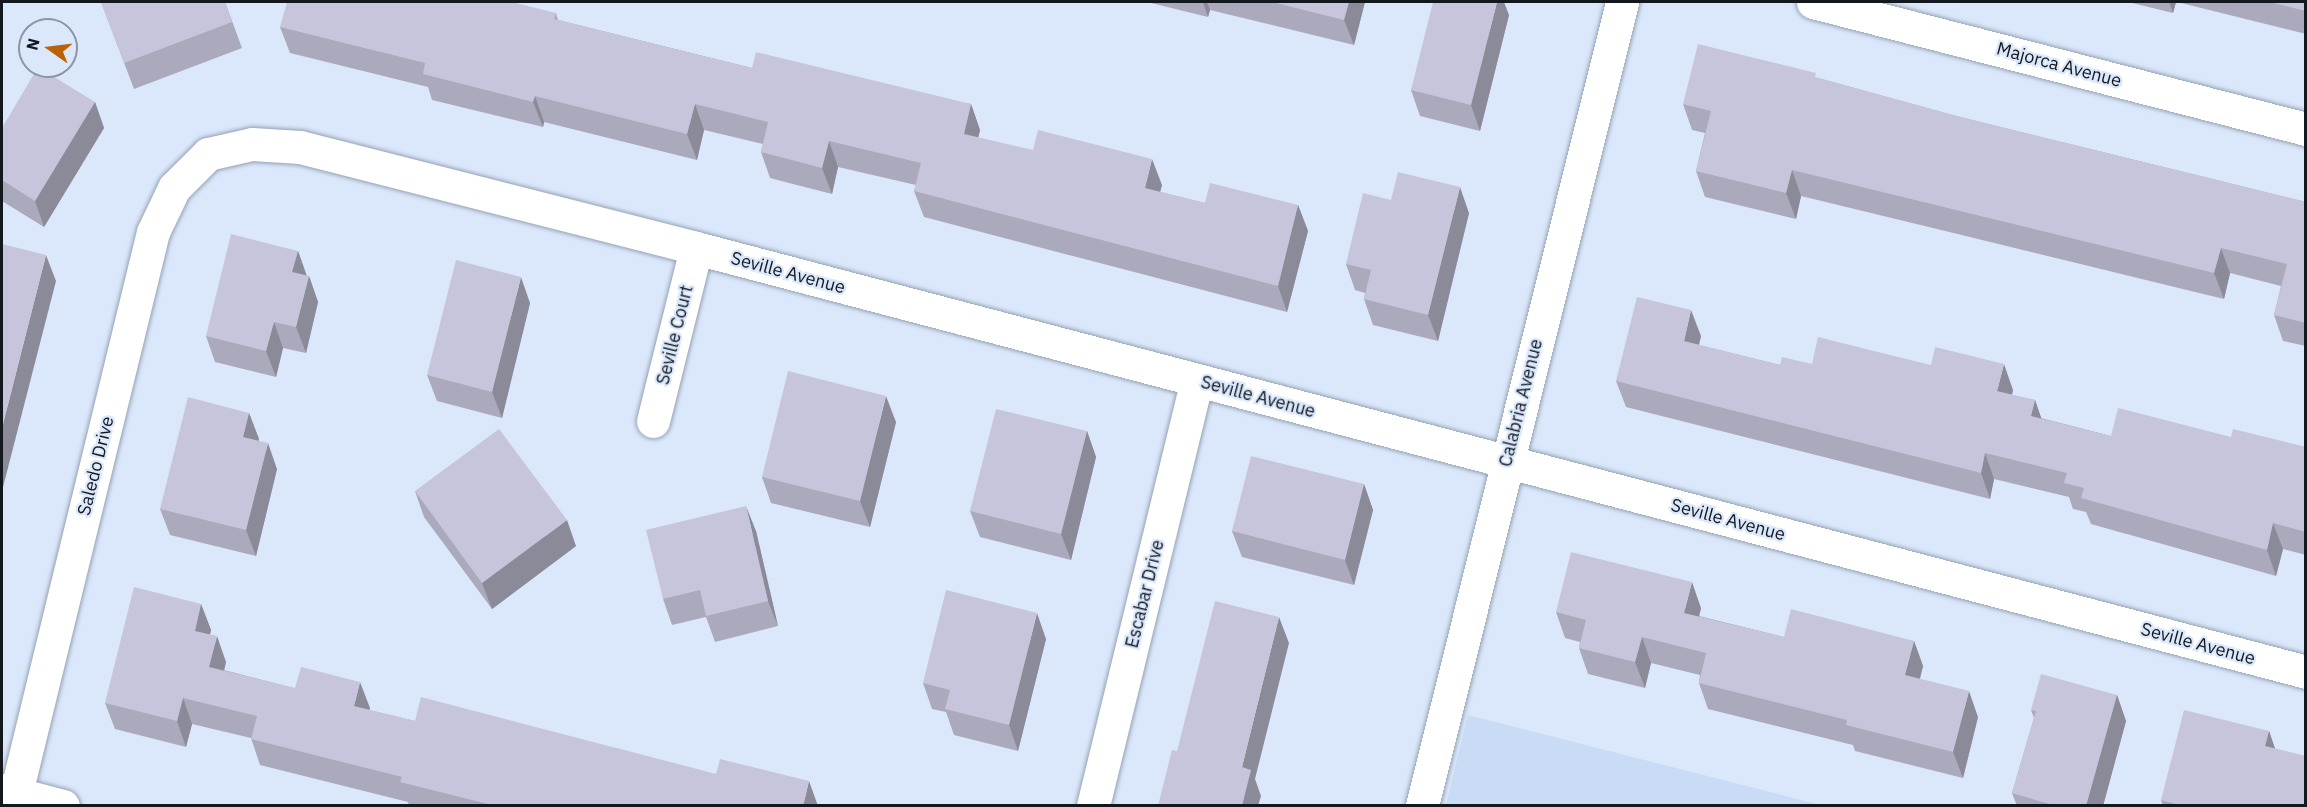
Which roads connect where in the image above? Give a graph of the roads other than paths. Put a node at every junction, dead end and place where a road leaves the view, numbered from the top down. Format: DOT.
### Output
graph roads {
  1 [pos="1622,2"];
  2 [pos="1813,2"];
  3 [pos="2306,129"];
  4 [pos="208,154"];
  5 [pos="696,248"];
  6 [pos="1196,382"];
  7 [pos="653,421"];
  8 [pos="1506,462"];
  9 [pos="2306,672"];
  10 [pos="9,791"];
  11 [pos="63,806"];
  12 [pos="1093,806"];
  13 [pos="1422,806"];
  1 -- 8 [label="street, Calabria Avenue"];
  2 -- 3 [label="street, Majorca Avenue"];
  4 -- 5 [label="street, Seville Avenue"];
  4 -- 10 [label="street, Saledo Drive"];
  5 -- 6 [label="street, Seville Avenue"];
  5 -- 7 [label="street, Seville Court"];
  6 -- 8 [label="street, Seville Avenue"];
  6 -- 12 [label="street, Escabar Drive"];
  8 -- 9 [label="street, Seville Avenue"];
  8 -- 13 [label="street, Calabria Avenue"];
  10 -- 11 [label="street"];
}
